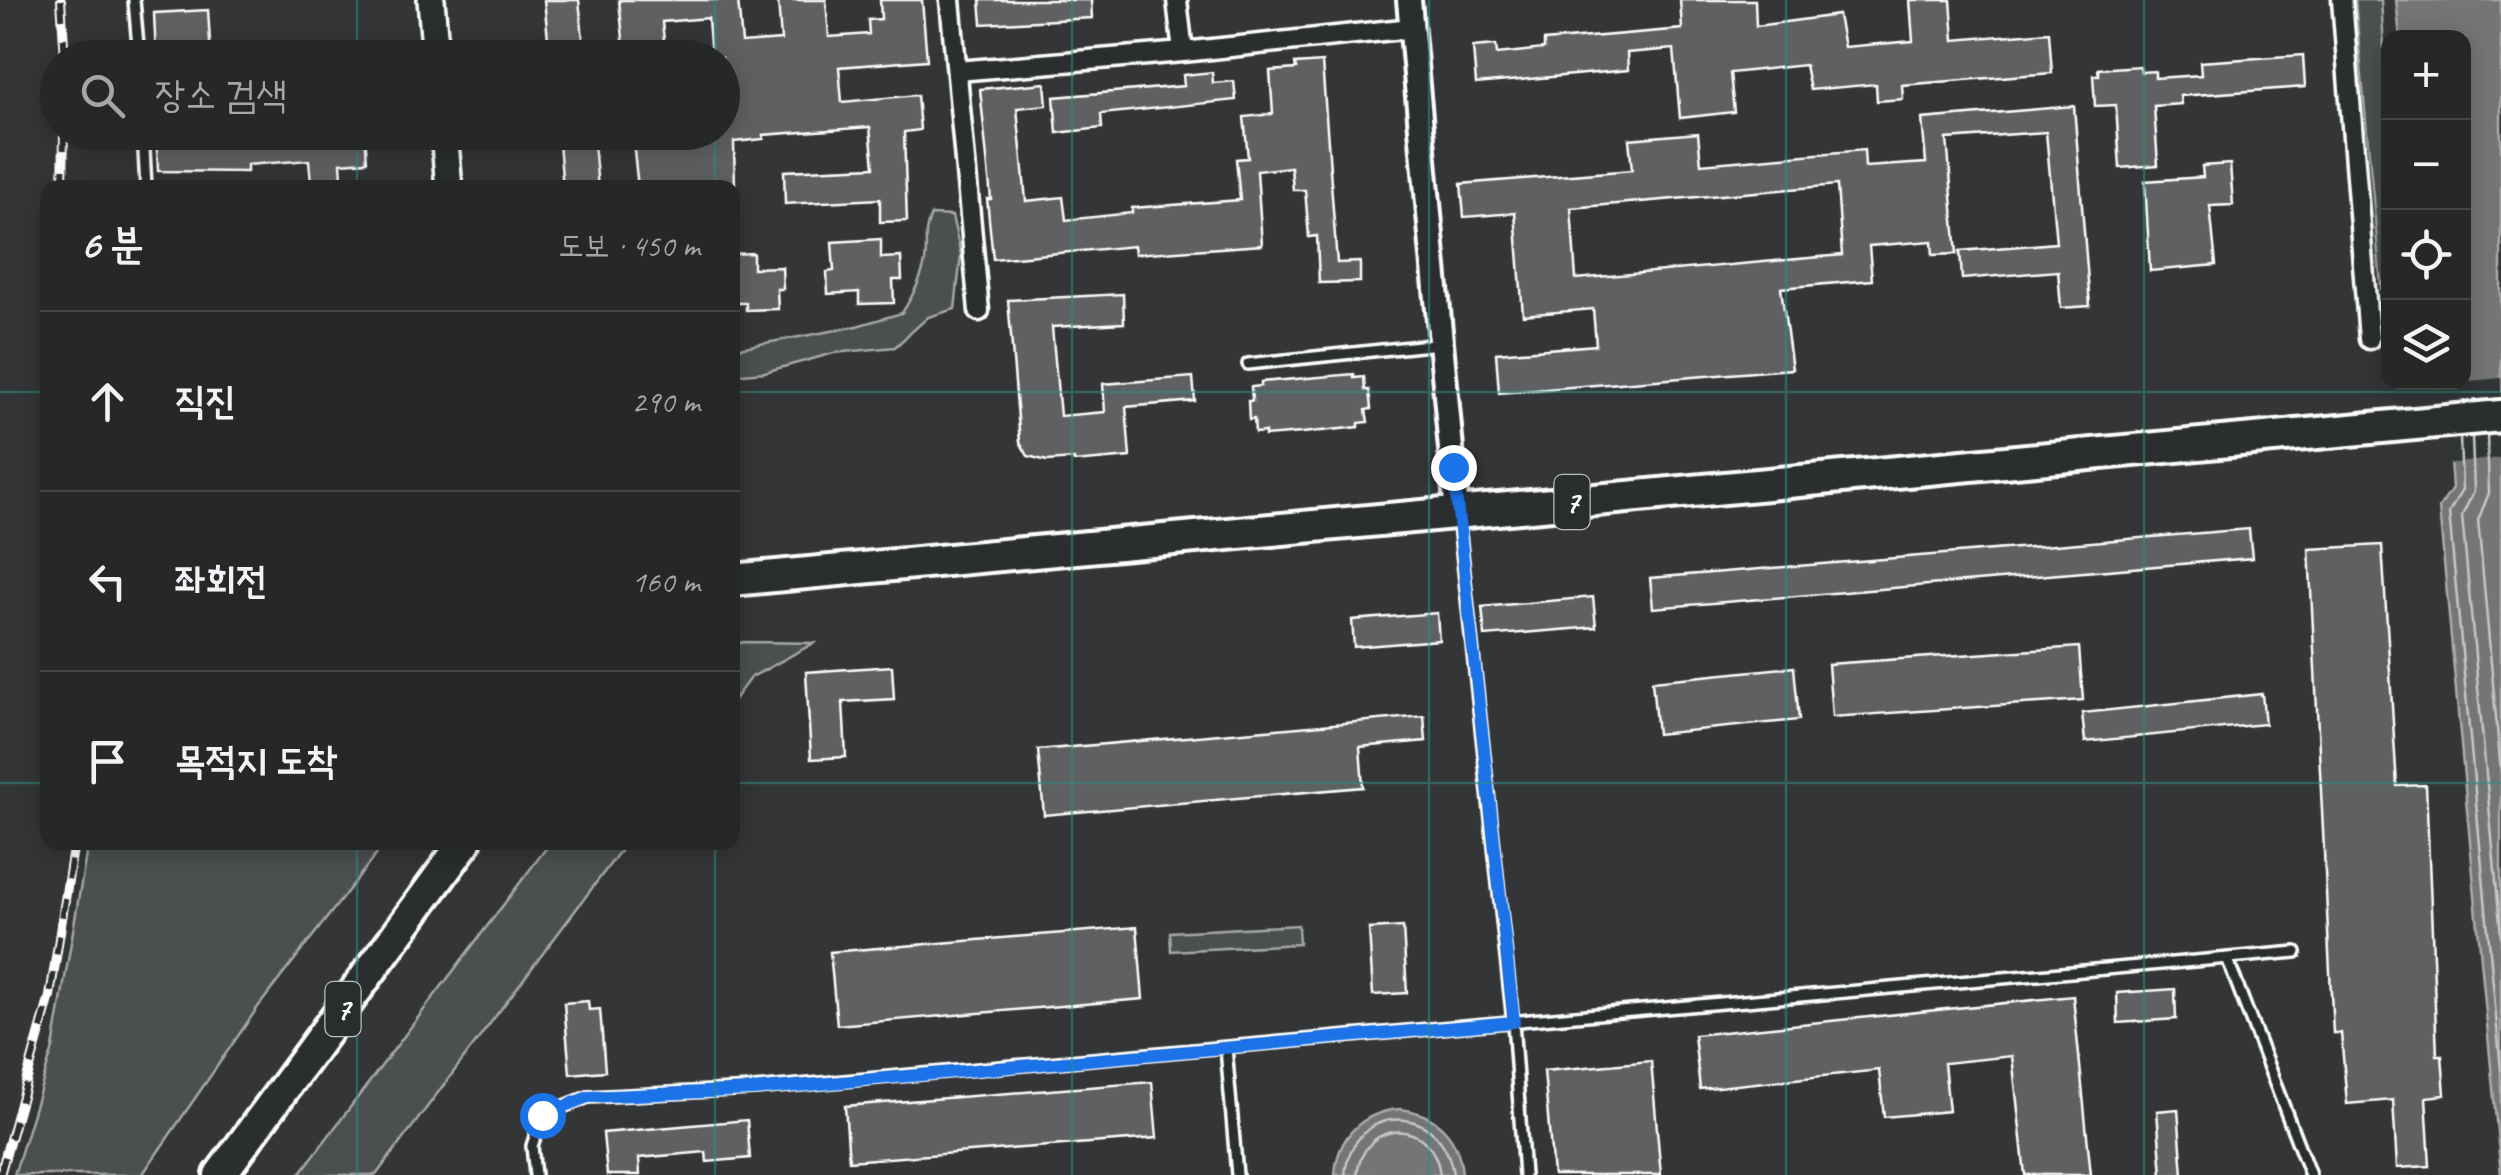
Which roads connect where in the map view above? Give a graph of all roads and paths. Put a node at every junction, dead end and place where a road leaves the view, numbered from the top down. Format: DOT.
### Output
graph roads {
  1 [pos="134,0"];
  2 [pos="430,0"];
  3 [pos="950,0"];
  4 [pos="1177,0"];
  5 [pos="1410,0"];
  6 [pos="2342,0"];
  7 [pos="1412,28"];
  8 [pos="137,40"];
  9 [pos="434,40"];
  10 [pos="1183,52"];
  11 [pos="957,71"];
  12 [pos="145,150"];
  13 [pos="446,150"];
  14 [pos="146,180"];
  15 [pos="449,180"];
  16 [pos="979,311"];
  17 [pos="2369,339"];
  18 [pos="1442,343"];
  19 [pos="1248,364"];
  20 [pos="2501,416"];
  21 [pos="1458,513"];
  22 [pos="740,579"];
  23 [pos="460,850"];
  24 [pos="2296,952"];
  25 [pos="2227,958"];
  26 [pos="1514,1022"];
  27 [pos="1226,1048"];
  28 [pos="220,1175"];
  29 [pos="534,1175"];
  30 [pos="1236,1175"];
  31 [pos="1524,1175"];
  32 [pos="2310,1175"];
  1 -- 8 [label="lane"];
  2 -- 9 [label="main road"];
  3 -- 11 [label="street"];
  4 -- 10 [label="street"];
  5 -- 7 [label="street"];
  6 -- 17 [label="street"];
  7 -- 10 [label="street"];
  7 -- 18 [label="street"];
  10 -- 11 [label="street"];
  11 -- 16 [label="street"];
  12 -- 14 [label="lane"];
  13 -- 15 [label="main road"];
  18 -- 19 [label="lane"];
  18 -- 21 [label="street"];
  20 -- 21 [label="highway, 7"];
  21 -- 22 [label="highway, 7"];
  21 -- 26 [label="lane"];
  23 -- 28 [label="highway, 7"];
  24 -- 25 [label="lane"];
  25 -- 26 [label="lane"];
  25 -- 32 [label="lane"];
  26 -- 27 [label="lane"];
  26 -- 31 [label="lane"];
  27 -- 29 [label="lane"];
  27 -- 30 [label="lane"];
}
